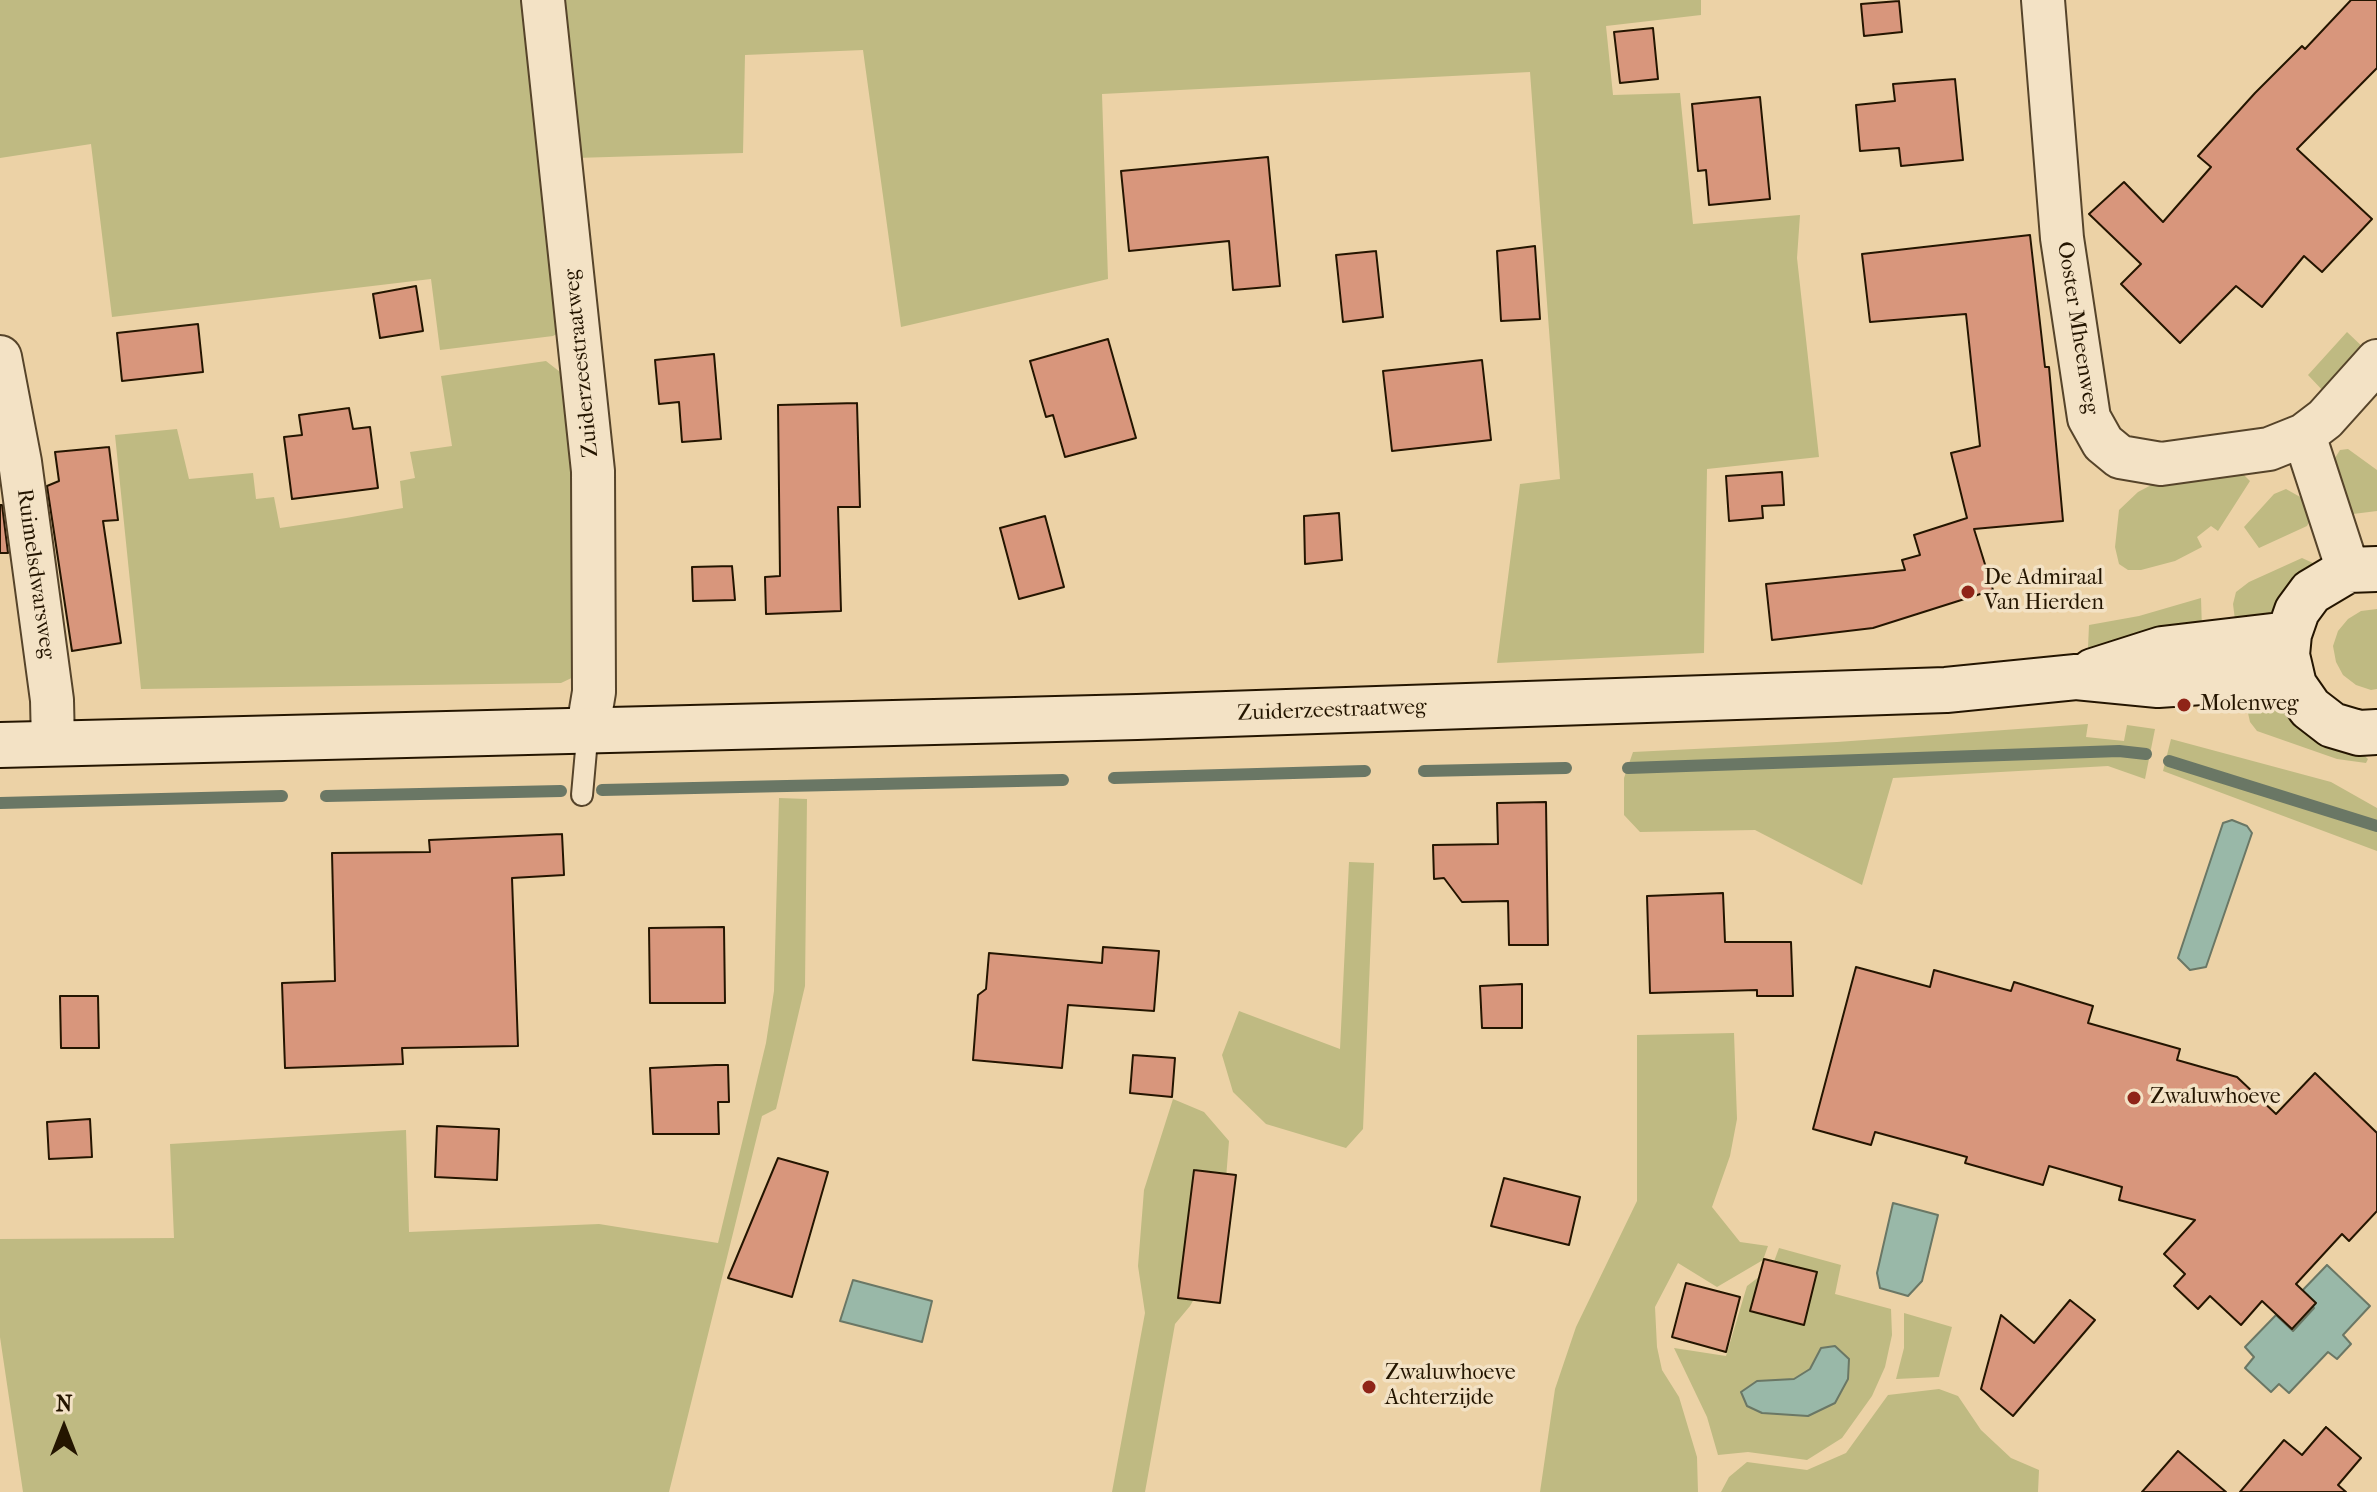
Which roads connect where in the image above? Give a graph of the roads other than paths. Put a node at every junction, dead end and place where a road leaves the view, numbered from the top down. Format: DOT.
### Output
graph roads {
  1 [pos="543,0"];
  2 [pos="2043,0"];
  3 [pos="0,357"];
  4 [pos="2377,361"];
  5 [pos="2304,435"];
  6 [pos="2363,570"];
  7 [pos="2289,655"];
  8 [pos="588,728"];
  9 [pos="2377,732"];
  10 [pos="53,744"];
  11 [pos="0,745"];
  12 [pos="582,795"];
  1 -- 8 [label="street, Zuiderzeestraatweg"];
  2 -- 5 [label="street, Ooster Mheenweg"];
  3 -- 10 [label="street, Ruimelsdwarsweg"];
  4 -- 5 [label="street"];
  5 -- 6 [label="street"];
  6 -- 7 [label="main road"];
  7 -- 8 [label="main road, Zuiderzeestraatweg"];
  7 -- 9 [label="main road"];
  8 -- 10 [label="main road, Zuiderzeestraatweg"];
  8 -- 12 [label="lane"];
  10 -- 11 [label="main road, Zuiderzeestraatweg"];
}
